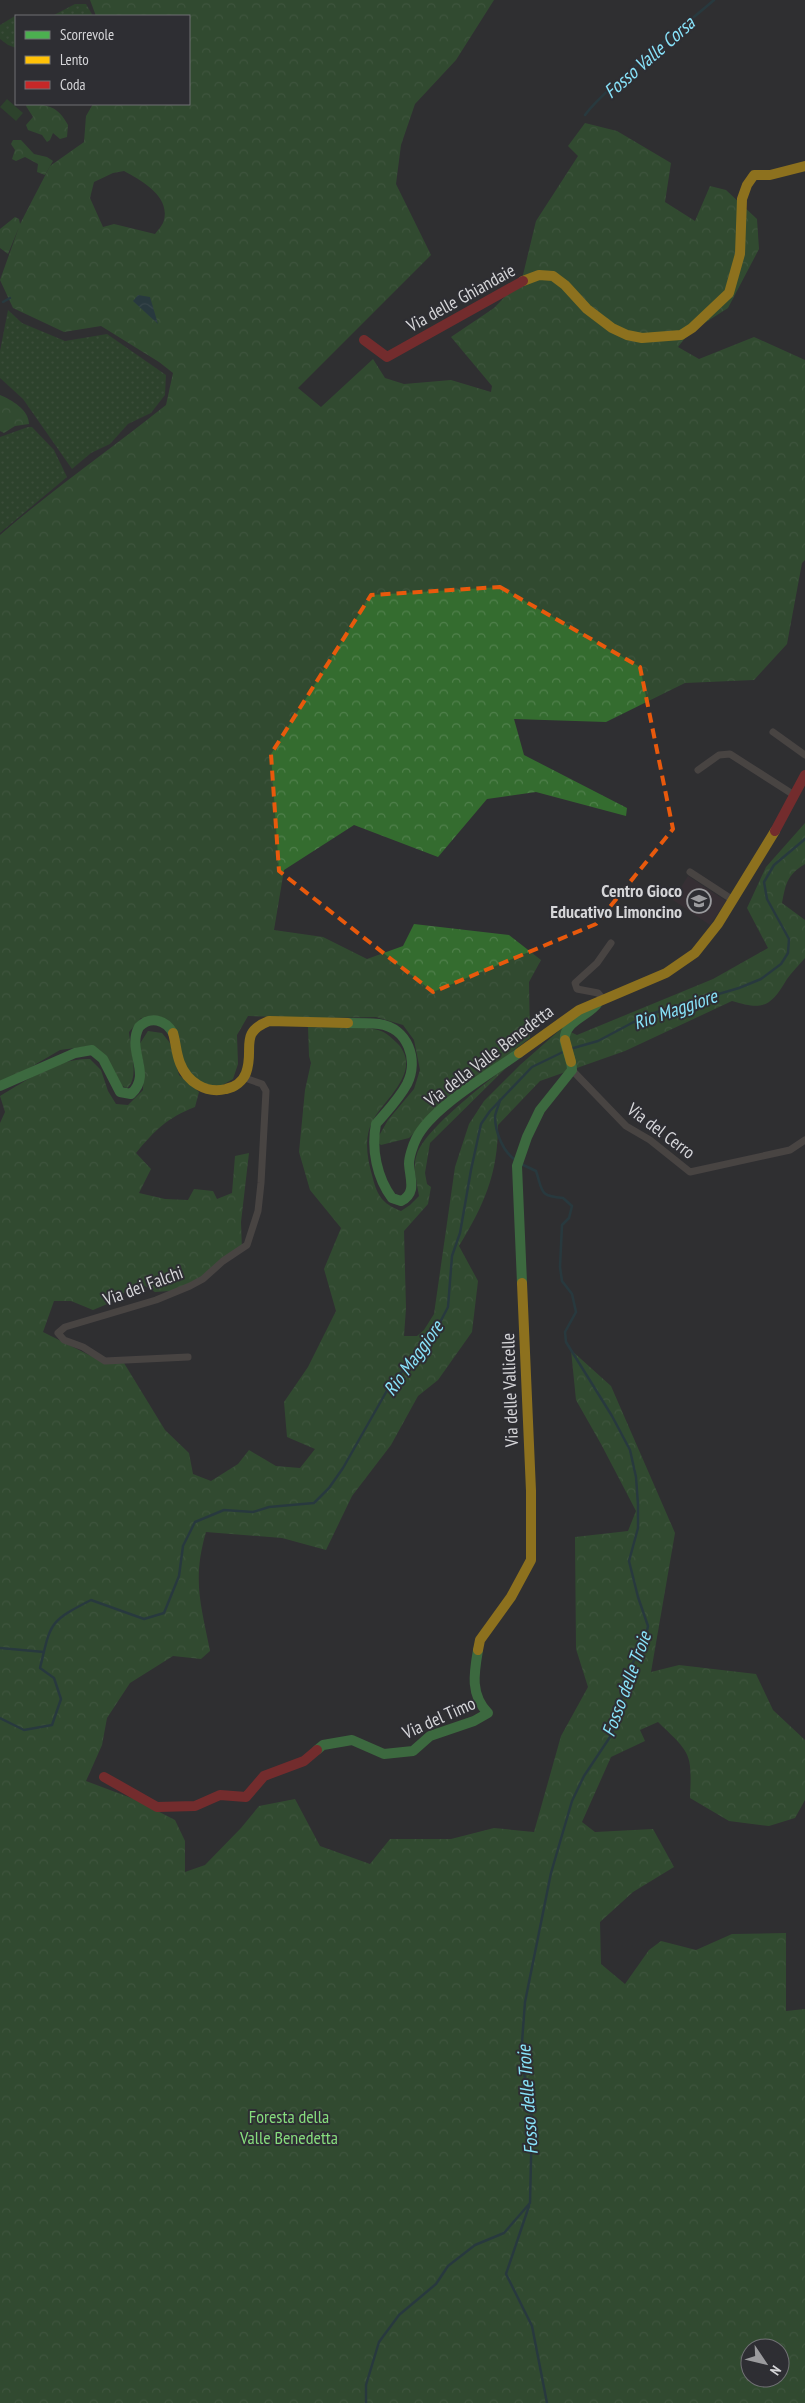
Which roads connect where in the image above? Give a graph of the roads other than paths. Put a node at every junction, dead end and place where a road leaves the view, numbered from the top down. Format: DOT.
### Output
graph roads {
  1 [pos="805,166"];
  2 [pos="364,340"];
  3 [pos="773,732"];
  4 [pos="805,756"];
  5 [pos="698,770"];
  6 [pos="805,775"];
  7 [pos="794,795"];
  8 [pos="690,872"];
  9 [pos="733,900"];
  10 [pos="611,943"];
  11 [pos="601,1000"];
  12 [pos="572,1066"];
  13 [pos="245,1078"];
  14 [pos="0,1086"];
  15 [pos="805,1140"];
  16 [pos="188,1358"];
  17 [pos="488,1713"];
  18 [pos="104,1777"];
  1 -- 2 [label="street, Via delle Ghiandaie"];
  3 -- 4 [label="street"];
  5 -- 7 [label="street"];
  6 -- 7 [label="street, Via della Valle Benedetta"];
  7 -- 9 [label="street, Via della Valle Benedetta"];
  8 -- 9 [label="street"];
  9 -- 11 [label="street, Via della Valle Benedetta"];
  10 -- 11 [label="street"];
  11 -- 12 [label="street, bridge"];
  11 -- 13 [label="street, Via della Valle Benedetta"];
  12 -- 15 [label="street, Via del Cerro"];
  12 -- 17 [label="street, Via delle Vallicelle"];
  13 -- 14 [label="street"];
  13 -- 16 [label="street, Via dei Falchi"];
  17 -- 18 [label="street, Via del Timo"];
}
